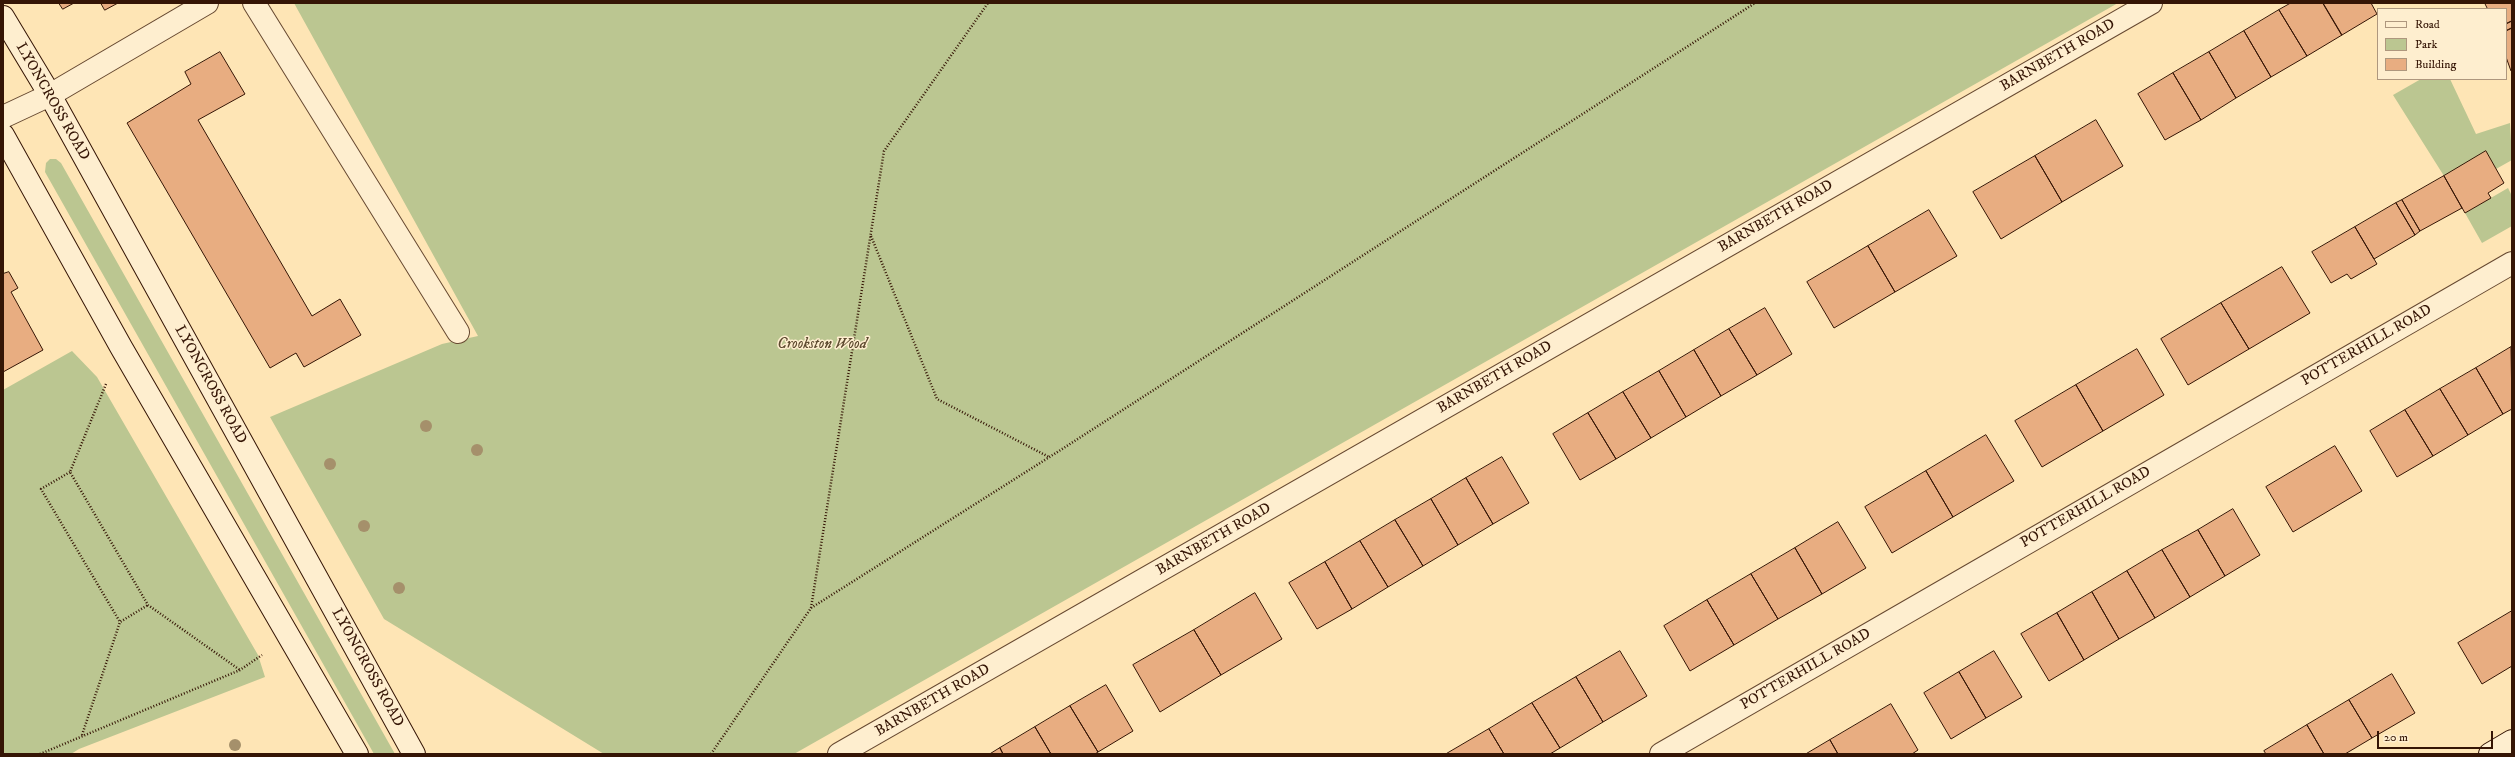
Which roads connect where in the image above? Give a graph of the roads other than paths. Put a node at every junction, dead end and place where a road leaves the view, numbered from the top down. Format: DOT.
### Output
graph roads {
  1 [pos="207,3"];
  2 [pos="254,3"];
  3 [pos="2151,3"];
  4 [pos="3,17"];
  5 [pos="50,95"];
  6 [pos="3,117"];
  7 [pos="3,136"];
  8 [pos="2512,263"];
  9 [pos="458,332"];
  10 [pos="2512,741"];
  11 [pos="357,754"];
  12 [pos="414,754"];
  13 [pos="840,754"];
  14 [pos="1661,754"];
  15 [pos="2490,754"];
  1 -- 5 [label="street"];
  2 -- 9 [label="street"];
  3 -- 13 [label="street, BARNBETH ROAD"];
  4 -- 5 [label="street, LYONCROSS ROAD"];
  5 -- 6 [label="street"];
  5 -- 12 [label="street, LYONCROSS ROAD"];
  7 -- 11 [label="street"];
  8 -- 14 [label="street, POTTERHILL ROAD"];
  10 -- 15 [label="street"];
}
